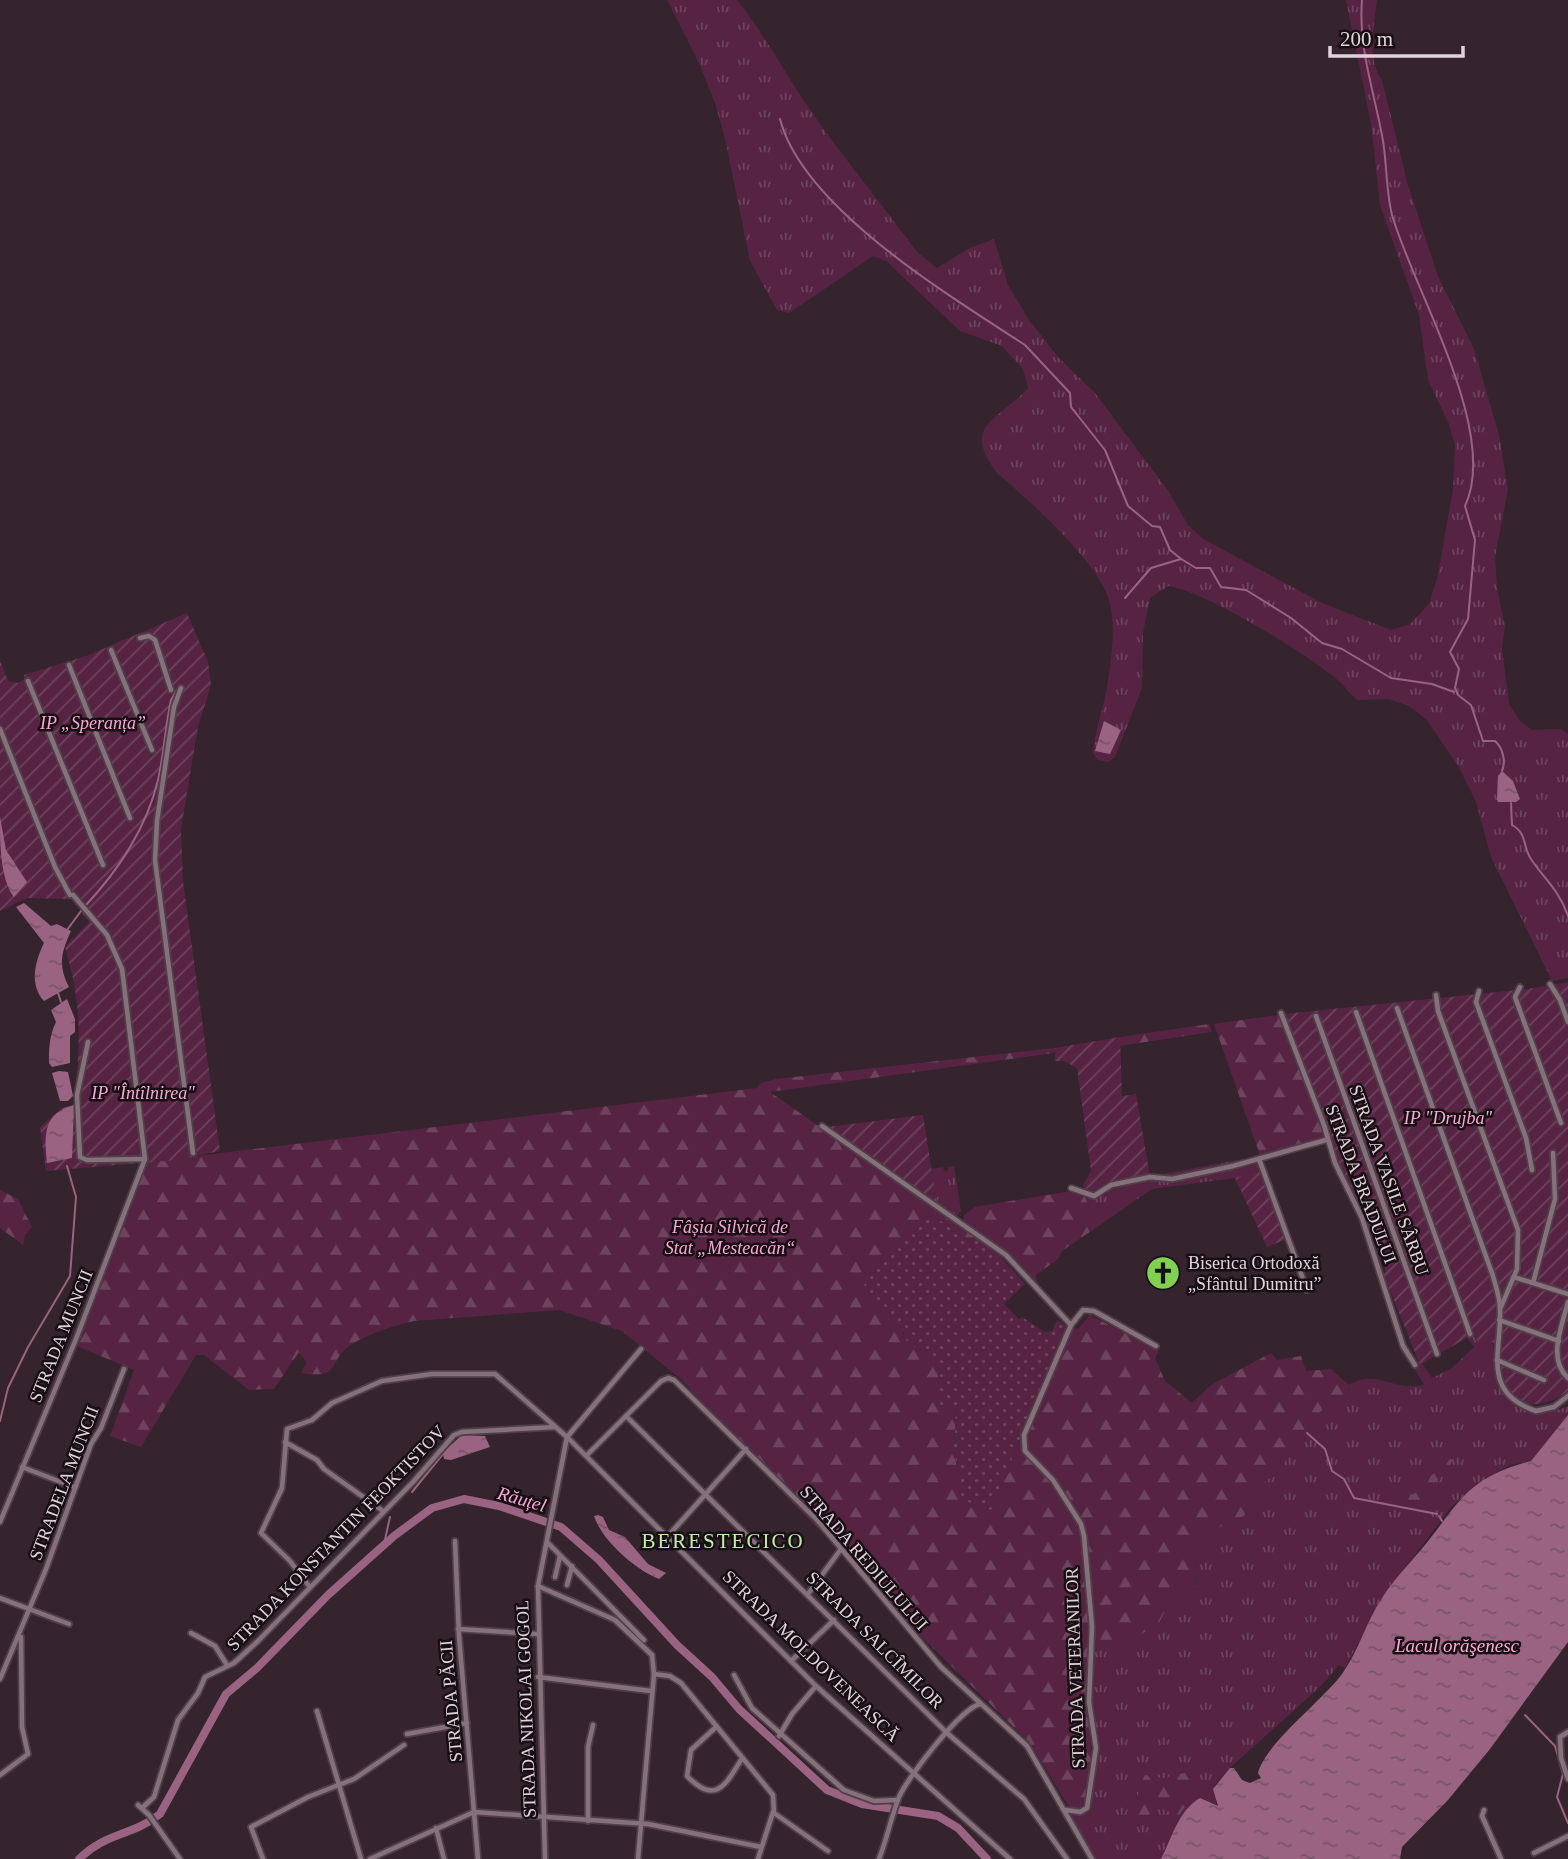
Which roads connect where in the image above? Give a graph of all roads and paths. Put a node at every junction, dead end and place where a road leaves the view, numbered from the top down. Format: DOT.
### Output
graph roads {
  1 [pos="140,638"];
  2 [pos="110,650"];
  3 [pos="69,665"];
  4 [pos="28,681"];
  5 [pos="181,688"];
  6 [pos="171,690"];
  7 [pos="0,729"];
  8 [pos="152,750"];
  9 [pos="130,818"];
  10 [pos="103,865"];
  11 [pos="1550,984"];
  12 [pos="1520,987"];
  13 [pos="1479,991"];
  14 [pos="1436,995"];
  15 [pos="1397,1009"];
  16 [pos="1356,1012"];
  17 [pos="1281,1013"];
  18 [pos="1315,1016"];
  19 [pos="1568,1022"];
  20 [pos="88,1042"];
  21 [pos="1561,1123"];
  22 [pos="822,1126"];
  23 [pos="1326,1140"];
  24 [pos="193,1153"];
  25 [pos="1553,1153"];
  26 [pos="145,1159"];
  27 [pos="1259,1159"];
  28 [pos="1532,1170"];
  29 [pos="1071,1188"];
  30 [pos="1514,1277"];
  31 [pos="1533,1283"];
  32 [pos="1307,1290"];
  33 [pos="1568,1294"];
  34 [pos="1568,1302"];
  35 [pos="1500,1308"];
  36 [pos="1499,1320"];
  37 [pos="1071,1325"];
  38 [pos="1470,1334"];
  39 [pos="1559,1341"];
  40 [pos="1156,1346"];
  41 [pos="641,1349"];
  42 [pos="1437,1354"];
  43 [pos="1497,1360"];
  44 [pos="1415,1365"];
  45 [pos="124,1369"];
  46 [pos="1568,1378"];
  47 [pos="1545,1380"];
  48 [pos="1568,1396"];
  49 [pos="626,1416"];
  50 [pos="555,1427"];
  51 [pos="568,1437"];
  52 [pos="285,1442"];
  53 [pos="746,1449"];
  54 [pos="587,1455"];
  55 [pos="22,1467"];
  56 [pos="74,1487"];
  57 [pos="706,1492"];
  58 [pos="383,1511"];
  59 [pos="0,1522"];
  60 [pos="668,1536"];
  61 [pos="455,1541"];
  62 [pos="547,1543"];
  63 [pos="841,1549"];
  64 [pos="560,1555"];
  65 [pos="572,1566"];
  66 [pos="555,1577"];
  67 [pos="567,1585"];
  68 [pos="538,1586"];
  69 [pos="309,1587"];
  70 [pos="808,1594"];
  71 [pos="0,1598"];
  72 [pos="29,1608"];
  73 [pos="834,1620"];
  74 [pos="69,1624"];
  75 [pos="458,1629"];
  76 [pos="21,1632"];
  77 [pos="191,1633"];
  78 [pos="537,1634"];
  79 [pos="645,1640"];
  80 [pos="791,1661"];
  81 [pos="227,1665"];
  82 [pos="654,1674"];
  83 [pos="734,1675"];
  84 [pos="538,1677"];
  85 [pos="0,1679"];
  86 [pos="816,1686"];
  87 [pos="651,1691"];
  88 [pos="981,1703"];
  89 [pos="317,1711"];
  90 [pos="467,1723"];
  91 [pos="593,1724"];
  92 [pos="715,1728"];
  93 [pos="947,1732"];
  94 [pos="1568,1732"];
  95 [pos="407,1734"];
  96 [pos="779,1736"];
  97 [pos="404,1745"];
  98 [pos="741,1760"];
  99 [pos="914,1774"];
  100 [pos="0,1775"];
  101 [pos="1568,1779"];
  102 [pos="338,1784"];
  103 [pos="897,1801"];
  104 [pos="1066,1809"];
  105 [pos="1484,1810"];
  106 [pos="474,1812"];
  107 [pos="773,1812"];
  108 [pos="543,1816"];
  109 [pos="588,1821"];
  110 [pos="640,1825"];
  111 [pos="436,1828"];
  112 [pos="1568,1836"];
  113 [pos="761,1847"];
  114 [pos="828,1851"];
  115 [pos="1534,1853"];
  116 [pos="180,1859"];
  117 [pos="264,1859"];
  118 [pos="360,1859"];
  119 [pos="370,1859"];
  120 [pos="444,1859"];
  121 [pos="478,1859"];
  122 [pos="545,1859"];
  123 [pos="638,1859"];
  124 [pos="758,1859"];
  125 [pos="879,1859"];
  126 [pos="1010,1859"];
  127 [pos="1067,1859"];
  128 [pos="1093,1859"];
  129 [pos="1501,1859"];
  1 -- 6 [label="street"];
  2 -- 8 [label="street"];
  3 -- 9 [label="street"];
  4 -- 10 [label="street"];
  5 -- 24 [label="street"];
  7 -- 26 [label="street"];
  11 -- 19 [label="street"];
  12 -- 21 [label="street"];
  13 -- 28 [label="street"];
  14 -- 30 [label="street"];
  15 -- 35 [label="street"];
  16 -- 38 [label="street"];
  17 -- 23 [label="street, STRADA BRADULUI"];
  18 -- 42 [label="street, STRADA VASILE SÂRBU"];
  20 -- 26 [label="street"];
  22 -- 37 [label="street"];
  23 -- 27 [label="street"];
  23 -- 44 [label="street, STRADA BRADULUI"];
  25 -- 31 [label="street"];
  26 -- 55 [label="street, STRADA MUNCII"];
  27 -- 29 [label="street"];
  27 -- 32 [label="street"];
  30 -- 31 [label="street"];
  30 -- 35 [label="street"];
  31 -- 33 [label="street"];
  34 -- 39 [label="street"];
  35 -- 36 [label="street"];
  36 -- 39 [label="street"];
  36 -- 43 [label="street"];
  37 -- 40 [label="street"];
  37 -- 104 [label="street, STRADA VETERANILOR"];
  39 -- 46 [label="street"];
  41 -- 51 [label="street"];
  43 -- 47 [label="street"];
  43 -- 48 [label="street"];
  45 -- 56 [label="street, STRADELA MUNCII"];
  49 -- 53 [label="street, STRADA REDIULULUI"];
  49 -- 54 [label="street, STRADA REDIULULUI"];
  49 -- 57 [label="street, STRADA SALCÎMILOR"];
  50 -- 51 [label="street, STRADA MOLDOVENEASCĂ"];
  50 -- 52 [label="street, STRADA MOLDOVENEASCĂ"];
  50 -- 58 [label="street, STRADA KONSTANTIN FEOKTISTOV"];
  51 -- 54 [label="street, STRADA MOLDOVENEASCĂ"];
  51 -- 62 [label="street, STRADA NIKOLAI GOGOL"];
  52 -- 58 [label="street"];
  52 -- 69 [label="street"];
  53 -- 57 [label="street"];
  53 -- 63 [label="street, STRADA REDIULULUI"];
  54 -- 60 [label="street, STRADA MOLDOVENEASCĂ"];
  55 -- 56 [label="street"];
  55 -- 59 [label="street, STRADA MUNCII"];
  56 -- 72 [label="street, STRADELA MUNCII"];
  57 -- 60 [label="street"];
  57 -- 70 [label="street, STRADA SALCÎMILOR"];
  58 -- 69 [label="street, STRADA KONSTANTIN FEOKTISTOV"];
  60 -- 80 [label="street, STRADA MOLDOVENEASCĂ"];
  61 -- 75 [label="street, STRADA PĂCII"];
  62 -- 64 [label="street"];
  62 -- 68 [label="street, STRADA NIKOLAI GOGOL"];
  63 -- 70 [label="street"];
  63 -- 88 [label="street, STRADA REDIULULUI"];
  64 -- 65 [label="street"];
  64 -- 66 [label="street"];
  65 -- 67 [label="street"];
  65 -- 79 [label="street"];
  68 -- 78 [label="street, STRADA NIKOLAI GOGOL"];
  68 -- 82 [label="street"];
  69 -- 81 [label="street, STRADA KONSTANTIN FEOKTISTOV"];
  70 -- 73 [label="street, STRADA SALCÎMILOR"];
  71 -- 72 [label="street"];
  72 -- 74 [label="street"];
  72 -- 76 [label="street, STRADELA MUNCII"];
  73 -- 80 [label="street"];
  73 -- 93 [label="street, STRADA SALCÎMILOR"];
  75 -- 78 [label="street"];
  75 -- 90 [label="street, STRADA PĂCII"];
  76 -- 85 [label="street, STRADELA MUNCII"];
  76 -- 100 [label="street"];
  77 -- 81 [label="street"];
  78 -- 84 [label="street, STRADA NIKOLAI GOGOL"];
  80 -- 86 [label="street, STRADA MOLDOVENEASCĂ"];
  81 -- 116 [label="street, STRADA KONSTANTIN FEOKTISTOV"];
  82 -- 87 [label="street"];
  82 -- 92 [label="street"];
  83 -- 96 [label="street"];
  84 -- 87 [label="street"];
  84 -- 108 [label="street, STRADA NIKOLAI GOGOL"];
  86 -- 96 [label="street"];
  86 -- 99 [label="street, STRADA MOLDOVENEASCĂ"];
  87 -- 110 [label="street"];
  88 -- 93 [label="street"];
  88 -- 104 [label="street, STRADA REDIULULUI"];
  89 -- 102 [label="street"];
  90 -- 95 [label="street"];
  90 -- 106 [label="street, STRADA PĂCII"];
  91 -- 109 [label="street"];
  92 -- 98 [label="street"];
  92 -- 98 [label="street"];
  93 -- 99 [label="street"];
  93 -- 127 [label="street, STRADA SALCÎMILOR"];
  94 -- 101 [label="street"];
  96 -- 103 [label="street"];
  97 -- 102 [label="street"];
  98 -- 107 [label="street"];
  99 -- 103 [label="street"];
  99 -- 126 [label="street, STRADA MOLDOVENEASCĂ"];
  102 -- 117 [label="street"];
  102 -- 118 [label="street"];
  103 -- 125 [label="street"];
  104 -- 128 [label="street, STRADA REDIULULUI"];
  105 -- 129 [label="street"];
  106 -- 108 [label="street"];
  106 -- 111 [label="street"];
  106 -- 121 [label="street, STRADA PĂCII"];
  107 -- 113 [label="street"];
  107 -- 114 [label="street"];
  108 -- 109 [label="street"];
  108 -- 122 [label="street, STRADA NIKOLAI GOGOL"];
  109 -- 110 [label="street"];
  110 -- 113 [label="street"];
  110 -- 123 [label="street"];
  111 -- 119 [label="street"];
  111 -- 120 [label="street"];
  112 -- 115 [label="street"];
  113 -- 124 [label="street"];
}
